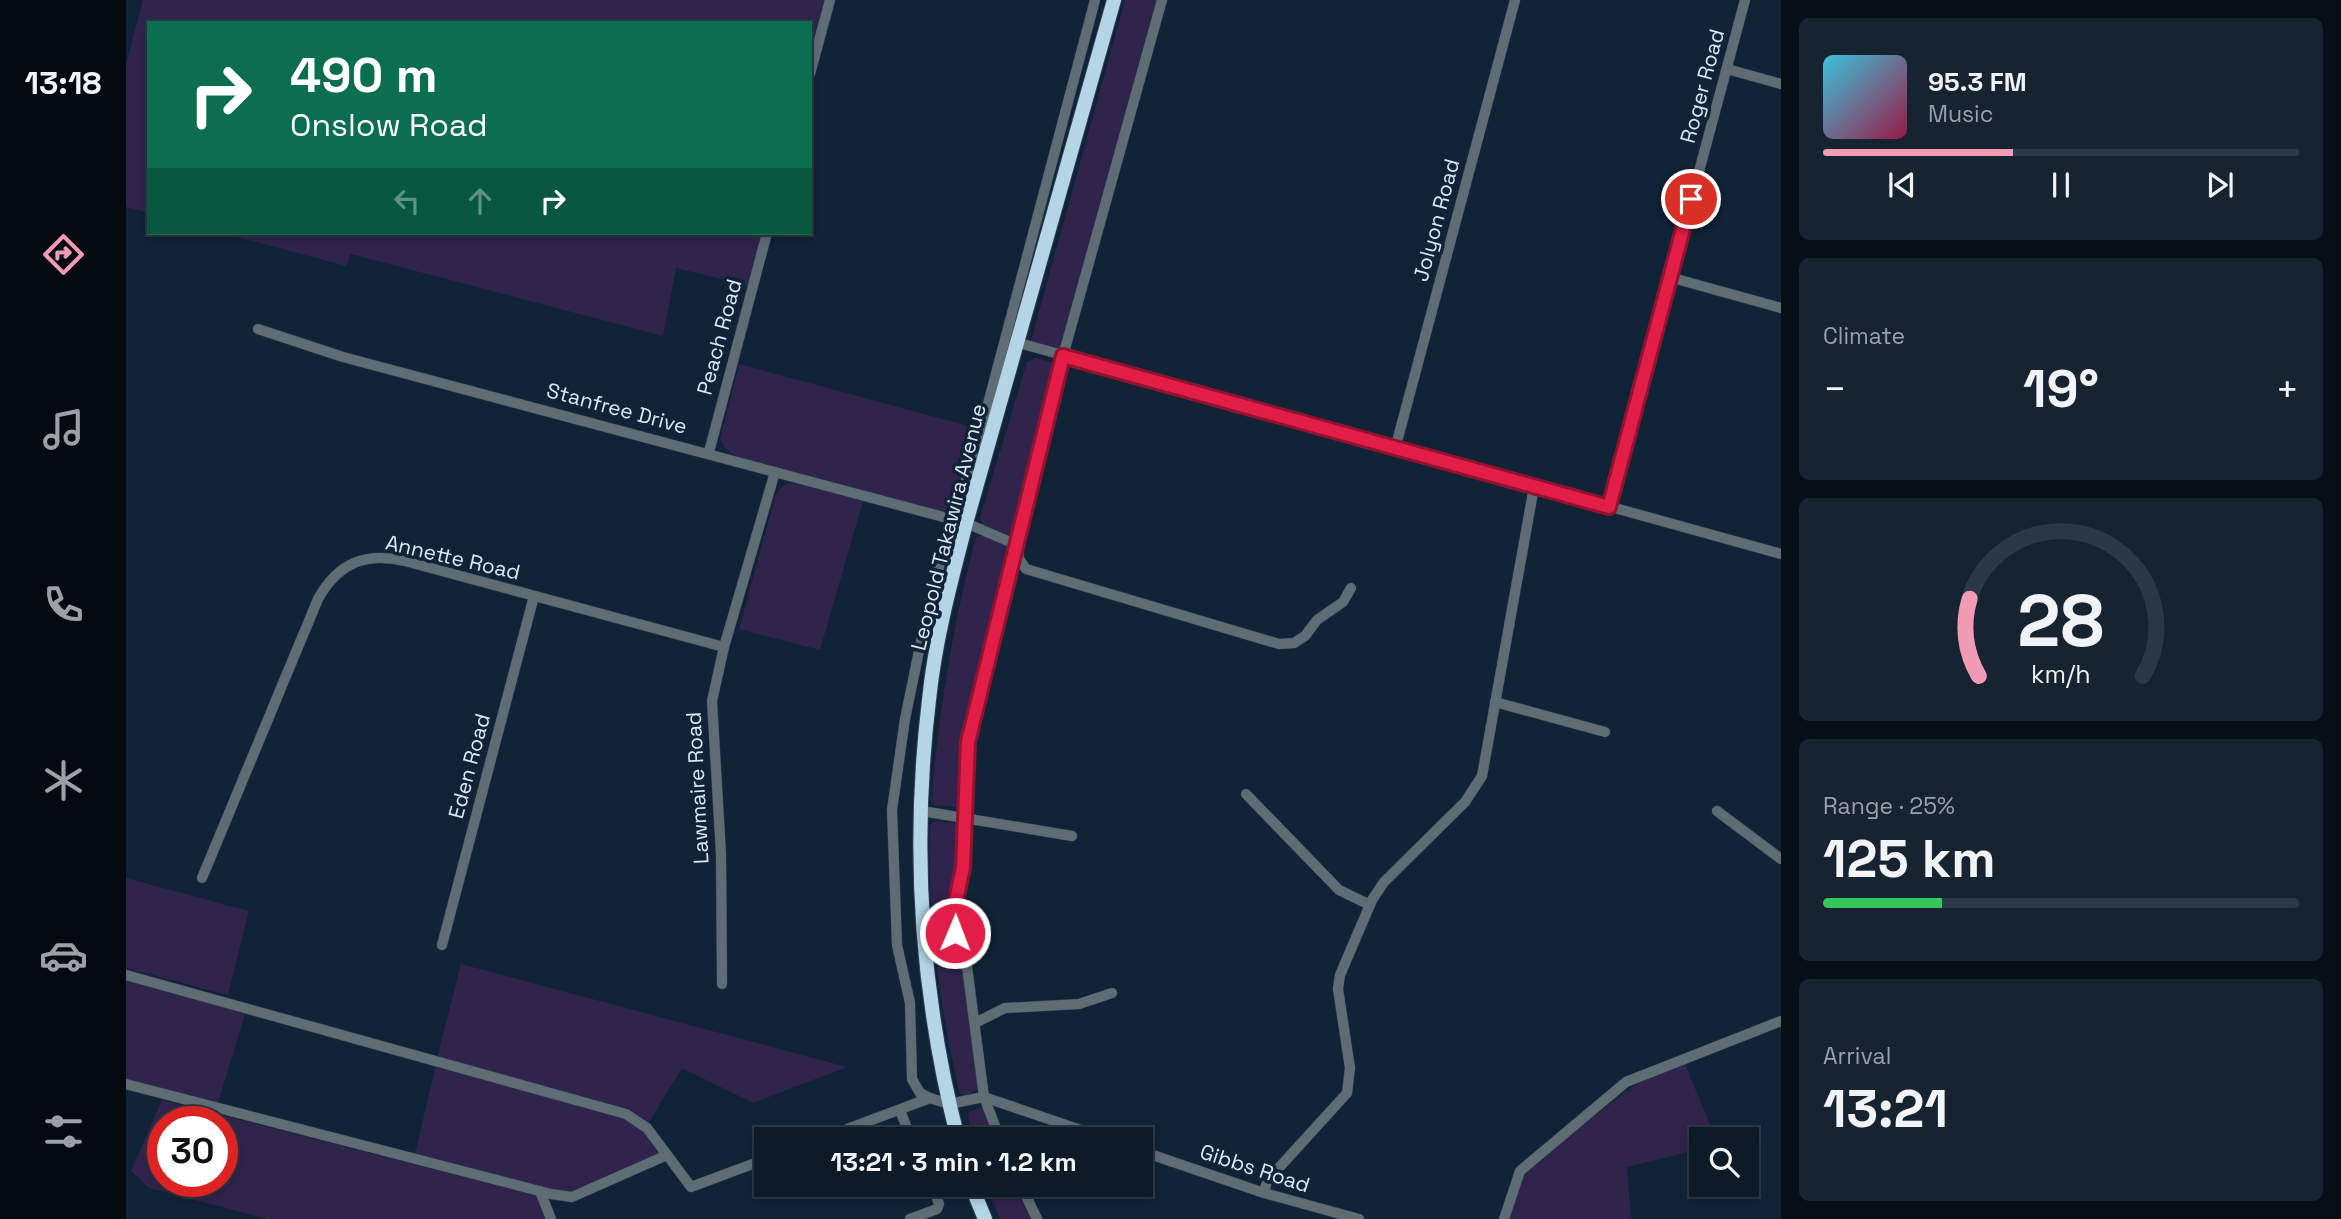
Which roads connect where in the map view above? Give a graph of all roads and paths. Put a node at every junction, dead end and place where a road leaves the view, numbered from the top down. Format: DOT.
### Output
graph roads {
  1 [pos="830,0"];
  2 [pos="1095,0"];
  3 [pos="1114,0"];
  4 [pos="1162,0"];
  5 [pos="1515,0"];
  6 [pos="1745,0"];
  7 [pos="812,67"];
  8 [pos="1727,69"];
  9 [pos="1781,84"];
  10 [pos="1044,196"];
  11 [pos="1055,214"];
  12 [pos="766,235"];
  13 [pos="1670,277"];
  14 [pos="1781,307"];
  15 [pos="258,329"];
  16 [pos="1019,344"];
  17 [pos="1063,356"];
  18 [pos="996,365"];
  19 [pos="1011,371"];
  20 [pos="995,397"];
  21 [pos="1395,449"];
  22 [pos="709,452"];
  23 [pos="775,472"];
  24 [pos="1534,487"];
  25 [pos="1609,507"];
  26 [pos="951,520"];
  27 [pos="966,523"];
  28 [pos="1017,545"];
  29 [pos="1781,554"];
  30 [pos="1351,588"];
  31 [pos="534,596"];
  32 [pos="724,647"];
  33 [pos="1495,702"];
  34 [pos="1605,732"];
  35 [pos="1246,794"];
  36 [pos="922,811"];
  37 [pos="1717,811"];
  38 [pos="964,817"];
  39 [pos="1073,836"];
  40 [pos="1781,859"];
  41 [pos="202,878"];
  42 [pos="1370,905"];
  43 [pos="442,945"];
  44 [pos="126,975"];
  45 [pos="722,984"];
  46 [pos="1112,993"];
  47 [pos="1781,1021"];
  48 [pos="975,1023"];
  49 [pos="126,1084"];
  50 [pos="984,1097"];
  51 [pos="930,1098"];
  52 [pos="949,1104"];
  53 [pos="900,1110"];
  54 [pos="854,1127"];
  55 [pos="906,1127"];
  56 [pos="955,1127"];
  57 [pos="995,1127"];
  58 [pos="1072,1127"];
  59 [pos="667,1155"];
  60 [pos="1153,1155"];
  61 [pos="754,1163"];
  62 [pos="540,1191"];
  63 [pos="1264,1193"];
  64 [pos="936,1197"];
  65 [pos="976,1197"];
  66 [pos="1027,1197"];
  67 [pos="551,1219"];
  68 [pos="910,1219"];
  69 [pos="985,1219"];
  70 [pos="1037,1219"];
  71 [pos="1359,1219"];
  72 [pos="1504,1219"];
  1 -- 7 [label="street"];
  2 -- 10 [label="street"];
  3 -- 11 [label="highway, Leopold Takawira Avenue"];
  4 -- 17 [label="street"];
  5 -- 21 [label="street, Jolyon Road"];
  6 -- 8 [label="street, Roger Road"];
  8 -- 9 [label="street"];
  8 -- 13 [label="street, Roger Road"];
  10 -- 11 [label="street"];
  10 -- 18 [label="street"];
  11 -- 16 [label="highway, Leopold Takawira Avenue"];
  12 -- 22 [label="street, Peach Road"];
  13 -- 14 [label="street"];
  13 -- 25 [label="street, Roger Road"];
  15 -- 22 [label="street, Stanfree Drive"];
  16 -- 17 [label="street"];
  16 -- 19 [label="highway, Leopold Takawira Avenue"];
  17 -- 21 [label="street"];
  17 -- 28 [label="street"];
  18 -- 19 [label="street"];
  18 -- 20 [label="street"];
  19 -- 20 [label="highway, Leopold Takawira Avenue"];
  20 -- 26 [label="street"];
  20 -- 27 [label="highway, Leopold Takawira Avenue"];
  21 -- 24 [label="street"];
  22 -- 23 [label="street, Stanfree Drive"];
  23 -- 26 [label="street, Stanfree Drive"];
  23 -- 32 [label="street, Lawmaire Road"];
  24 -- 25 [label="street"];
  24 -- 33 [label="street"];
  25 -- 29 [label="street"];
  26 -- 27 [label="street, Stanfree Drive"];
  26 -- 51 [label="street"];
  27 -- 28 [label="street, Stanfree Drive"];
  27 -- 36 [label="highway, Leopold Takawira Avenue"];
  28 -- 30 [label="street"];
  28 -- 38 [label="street"];
  31 -- 32 [label="street, Annette Road"];
  31 -- 41 [label="street, Annette Road"];
  31 -- 43 [label="street, Eden Road"];
  32 -- 45 [label="street, Lawmaire Road"];
  33 -- 34 [label="street"];
  33 -- 42 [label="street"];
  35 -- 42 [label="street"];
  36 -- 38 [label="street"];
  36 -- 52 [label="highway, Leopold Takawira Avenue"];
  37 -- 40 [label="street"];
  38 -- 39 [label="street"];
  38 -- 48 [label="street"];
  42 -- 63 [label="street"];
  44 -- 59 [label="street"];
  46 -- 48 [label="street"];
  47 -- 72 [label="street"];
  48 -- 50 [label="street"];
  49 -- 62 [label="street"];
  50 -- 52 [label="street"];
  50 -- 57 [label="street"];
  50 -- 58 [label="street"];
  51 -- 52 [label="street"];
  51 -- 53 [label="street"];
  52 -- 56 [label="highway, Leopold Takawira Avenue"];
  53 -- 54 [label="street"];
  53 -- 55 [label="street"];
  59 -- 61 [label="street"];
  59 -- 62 [label="street"];
  60 -- 63 [label="street, Gibbs Road"];
  62 -- 67 [label="street"];
  63 -- 71 [label="street, Gibbs Road"];
  64 -- 68 [label="street"];
  65 -- 69 [label="highway"];
  66 -- 70 [label="street"];
}
